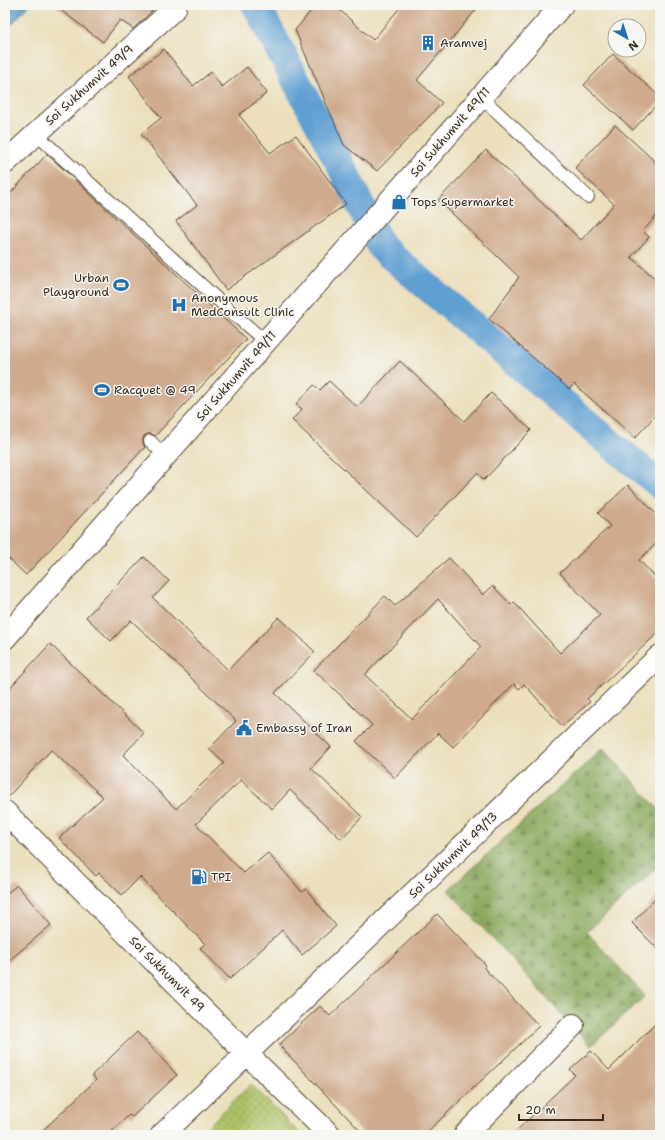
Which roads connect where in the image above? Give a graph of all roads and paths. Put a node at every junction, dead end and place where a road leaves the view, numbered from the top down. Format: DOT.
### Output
graph roads {
  1 [pos="562,5"];
  2 [pos="175,8"];
  3 [pos="481,97"];
  4 [pos="36,134"];
  5 [pos="5,163"];
  6 [pos="588,197"];
  7 [pos="266,342"];
  8 [pos="5,638"];
  9 [pos="660,656"];
  10 [pos="7,816"];
  11 [pos="573,1025"];
  12 [pos="247,1054"];
  13 [pos="162,1135"];
  14 [pos="330,1135"];
  15 [pos="464,1135"];
  1 -- 3 [label="street, Soi Sukhumvit 49/11"];
  2 -- 4 [label="street, Soi Sukhumvit 49/9"];
  3 -- 6 [label="lane"];
  3 -- 7 [label="street, Soi Sukhumvit 49/11"];
  4 -- 5 [label="street, Soi Sukhumvit 49/9"];
  4 -- 7 [label="lane"];
  7 -- 8 [label="street, Soi Sukhumvit 49/11"];
  9 -- 12 [label="street, Soi Sukhumvit 49/13"];
  10 -- 12 [label="street, Soi Sukhumvit 49"];
  11 -- 15 [label="street"];
  12 -- 13 [label="street, Soi Sukhumvit 49/13"];
  12 -- 14 [label="street, Soi Sukhumvit 49"];
}
